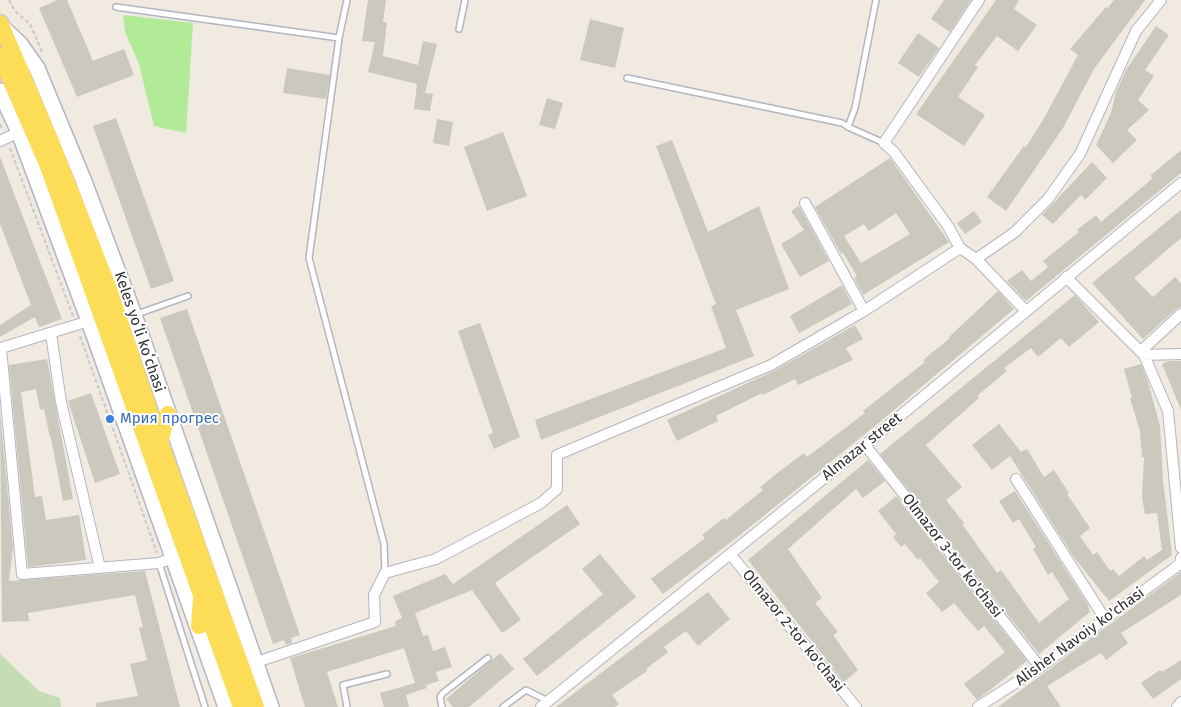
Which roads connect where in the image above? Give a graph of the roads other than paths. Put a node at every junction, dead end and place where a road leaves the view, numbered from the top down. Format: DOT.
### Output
graph roads {
  1 [pos="347,0"];
  2 [pos="465,0"];
  3 [pos="876,0"];
  4 [pos="979,0"];
  5 [pos="1161,0"];
  6 [pos="116,7"];
  7 [pos="1,25"];
  8 [pos="459,29"];
  9 [pos="339,38"];
  10 [pos="0,56"];
  11 [pos="627,78"];
  12 [pos="0,90"];
  13 [pos="848,127"];
  14 [pos="8,137"];
  15 [pos="884,143"];
  16 [pos="1181,183"];
  17 [pos="805,204"];
  18 [pos="960,248"];
  19 [pos="976,259"];
  20 [pos="1066,277"];
  21 [pos="188,296"];
  22 [pos="864,311"];
  23 [pos="1026,311"];
  24 [pos="1181,314"];
  25 [pos="134,315"];
  26 [pos="89,321"];
  27 [pos="51,334"];
  28 [pos="1142,353"];
  29 [pos="1181,354"];
  30 [pos="168,414"];
  31 [pos="160,442"];
  32 [pos="865,445"];
  33 [pos="1016,479"];
  34 [pos="1181,548"];
  35 [pos="730,554"];
  36 [pos="163,559"];
  37 [pos="1180,561"];
  38 [pos="100,568"];
  39 [pos="385,573"];
  40 [pos="201,592"];
  41 [pos="1105,619"];
  42 [pos="199,626"];
  43 [pos="488,658"];
  44 [pos="254,663"];
  45 [pos="1040,667"];
  46 [pos="387,674"];
  47 [pos="1181,702"];
  48 [pos="547,705"];
  49 [pos="205,707"];
  50 [pos="226,707"];
  51 [pos="242,707"];
  52 [pos="256,707"];
  53 [pos="271,707"];
  54 [pos="347,707"];
  55 [pos="442,707"];
  56 [pos="503,707"];
  57 [pos="856,707"];
  58 [pos="978,707"];
  59 [pos="1177,707"];
  1 -- 9 [label="lane"];
  2 -- 8 [label="lane"];
  3 -- 13 [label="lane"];
  4 -- 15 [label="street"];
  5 -- 19 [label="street"];
  6 -- 9 [label="lane"];
  7 -- 25 [label="street, Keles yoʻli koʻchasi"];
  7 -- 31 [label="main road, Keles yoʻli koʻchasi"];
  9 -- 39 [label="lane"];
  10 -- 40 [label="main road, Keles yoʻli koʻchasi"];
  11 -- 13 [label="lane"];
  12 -- 14 [label="street"];
  13 -- 15 [label="lane"];
  14 -- 26 [label="street"];
  15 -- 18 [label="street"];
  16 -- 20 [label="street, Almazar street"];
  17 -- 22 [label="street"];
  18 -- 19 [label="street"];
  18 -- 22 [label="street"];
  19 -- 23 [label="street"];
  20 -- 23 [label="street, Almazar street"];
  20 -- 28 [label="street"];
  21 -- 25 [label="lane"];
  22 -- 39 [label="street"];
  23 -- 32 [label="street, Almazar street"];
  24 -- 28 [label="street"];
  25 -- 30 [label="street, Keles yoʻli koʻchasi"];
  26 -- 27 [label="street"];
  26 -- 36 [label="street"];
  27 -- 38 [label="street"];
  27 -- 38 [label="street"];
  28 -- 29 [label="street"];
  28 -- 34 [label="street"];
  30 -- 31 [label="main road"];
  30 -- 44 [label="street, Keles yoʻli koʻchasi"];
  31 -- 52 [label="main road, Keles yoʻli koʻchasi"];
  32 -- 35 [label="street, Almazar street"];
  32 -- 45 [label="street, Olmazor 3-tor ko'chasi"];
  33 -- 41 [label="street"];
  35 -- 48 [label="street, Almazar street"];
  35 -- 57 [label="street, Olmazor 2-tor ko'chasi"];
  36 -- 38 [label="street"];
  36 -- 42 [label="street"];
  36 -- 49 [label="lane"];
  37 -- 41 [label="street, Alisher Navoiy ko'chasi"];
  39 -- 44 [label="street"];
  40 -- 42 [label="main road"];
  40 -- 51 [label="main road, Keles yoʻli koʻchasi"];
  41 -- 45 [label="street, Alisher Navoiy ko'chasi"];
  42 -- 50 [label="street"];
  43 -- 55 [label="lane"];
  44 -- 53 [label="street, Keles yoʻli koʻchasi"];
  45 -- 58 [label="street, Alisher Navoiy ko'chasi"];
  46 -- 54 [label="lane"];
  47 -- 59 [label="street"];
  48 -- 56 [label="lane"];
}
